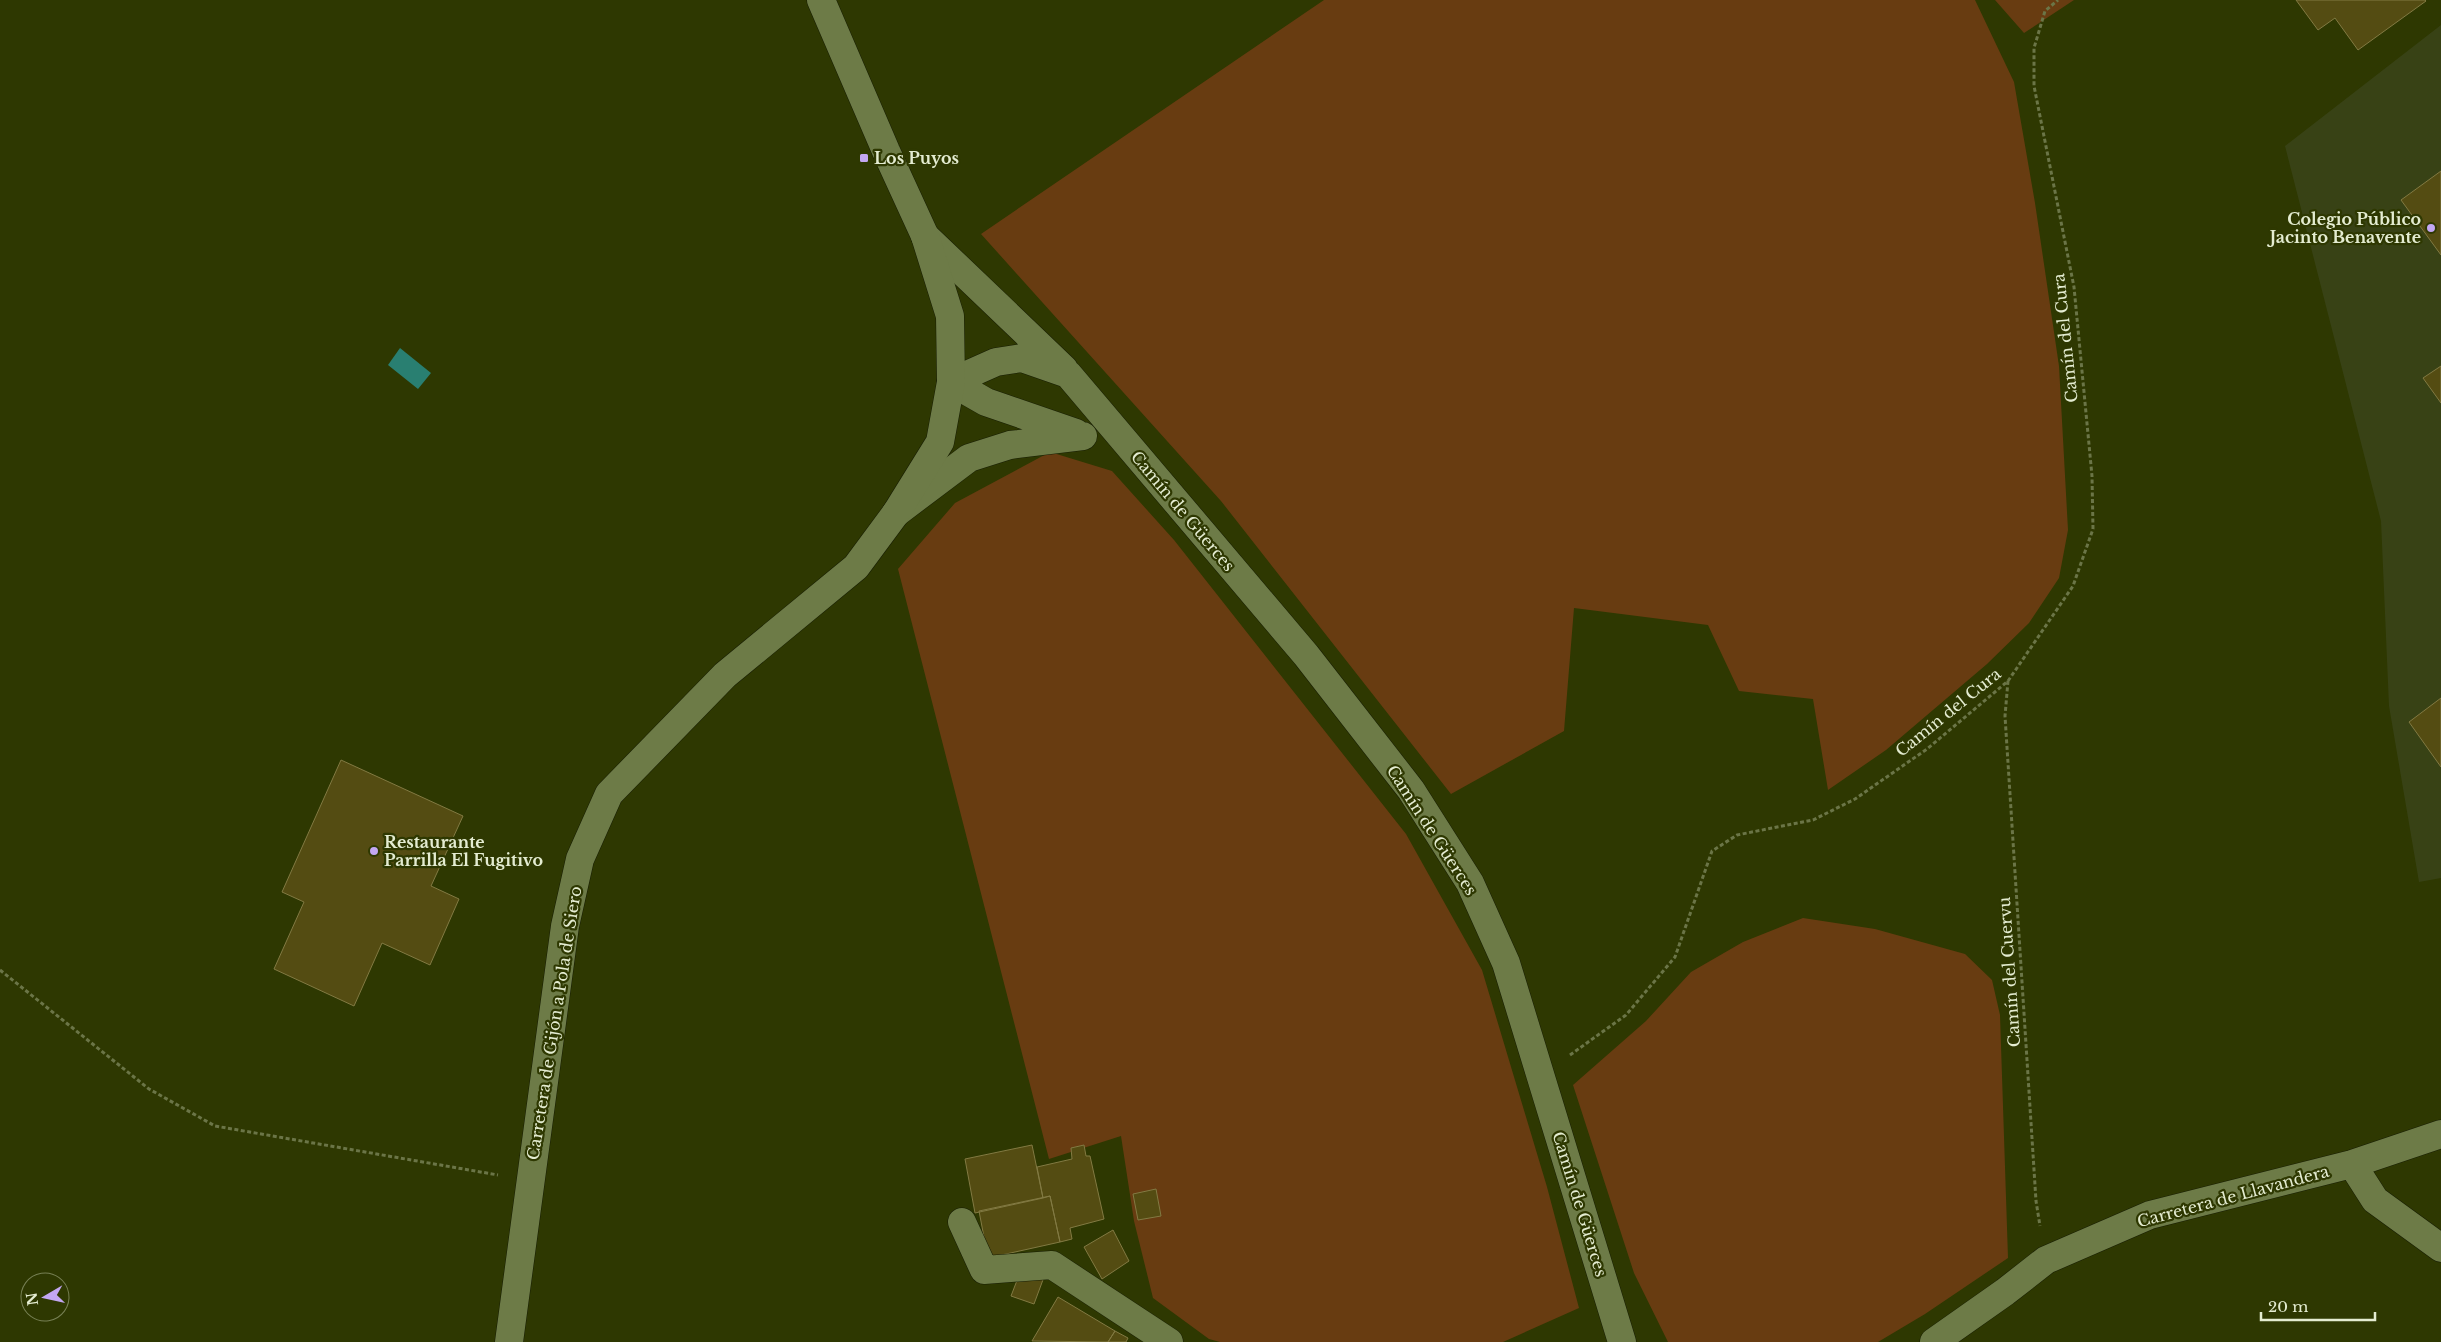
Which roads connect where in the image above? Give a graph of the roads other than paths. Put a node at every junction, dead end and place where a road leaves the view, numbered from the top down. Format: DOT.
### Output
graph roads {
  1 [pos="821,0"];
  2 [pos="925,236"];
  3 [pos="1068,374"];
  4 [pos="951,382"];
  5 [pos="1083,436"];
  6 [pos="1129,447"];
  7 [pos="896,513"];
  8 [pos="2441,1134"];
  9 [pos="2352,1164"];
  10 [pos="962,1222"];
  11 [pos="2441,1248"];
  12 [pos="1614,1340"];
  13 [pos="509,1342"];
  14 [pos="1169,1342"];
  15 [pos="1934,1342"];
  1 -- 2 [label="street, Carretera de Gijón a Pola de Siero"];
  2 -- 3 [label="street, Camín de Güerces"];
  2 -- 4 [label="street, Carretera de Gijón a Pola de Siero"];
  3 -- 4 [label="street"];
  3 -- 6 [label="street, Camín de Güerces"];
  4 -- 5 [label="street, Camín de Güerces"];
  4 -- 7 [label="street, Carretera de Gijón a Pola de Siero"];
  5 -- 6 [label="street, Camín de Güerces"];
  5 -- 7 [label="street, Camín de Güerces"];
  6 -- 12 [label="street, Camín de Güerces"];
  7 -- 13 [label="street, Carretera de Gijón a Pola de Siero"];
  8 -- 9 [label="street, Carretera de Llavandera"];
  9 -- 11 [label="street"];
  9 -- 15 [label="street, Carretera de Llavandera"];
  10 -- 14 [label="street"];
}
